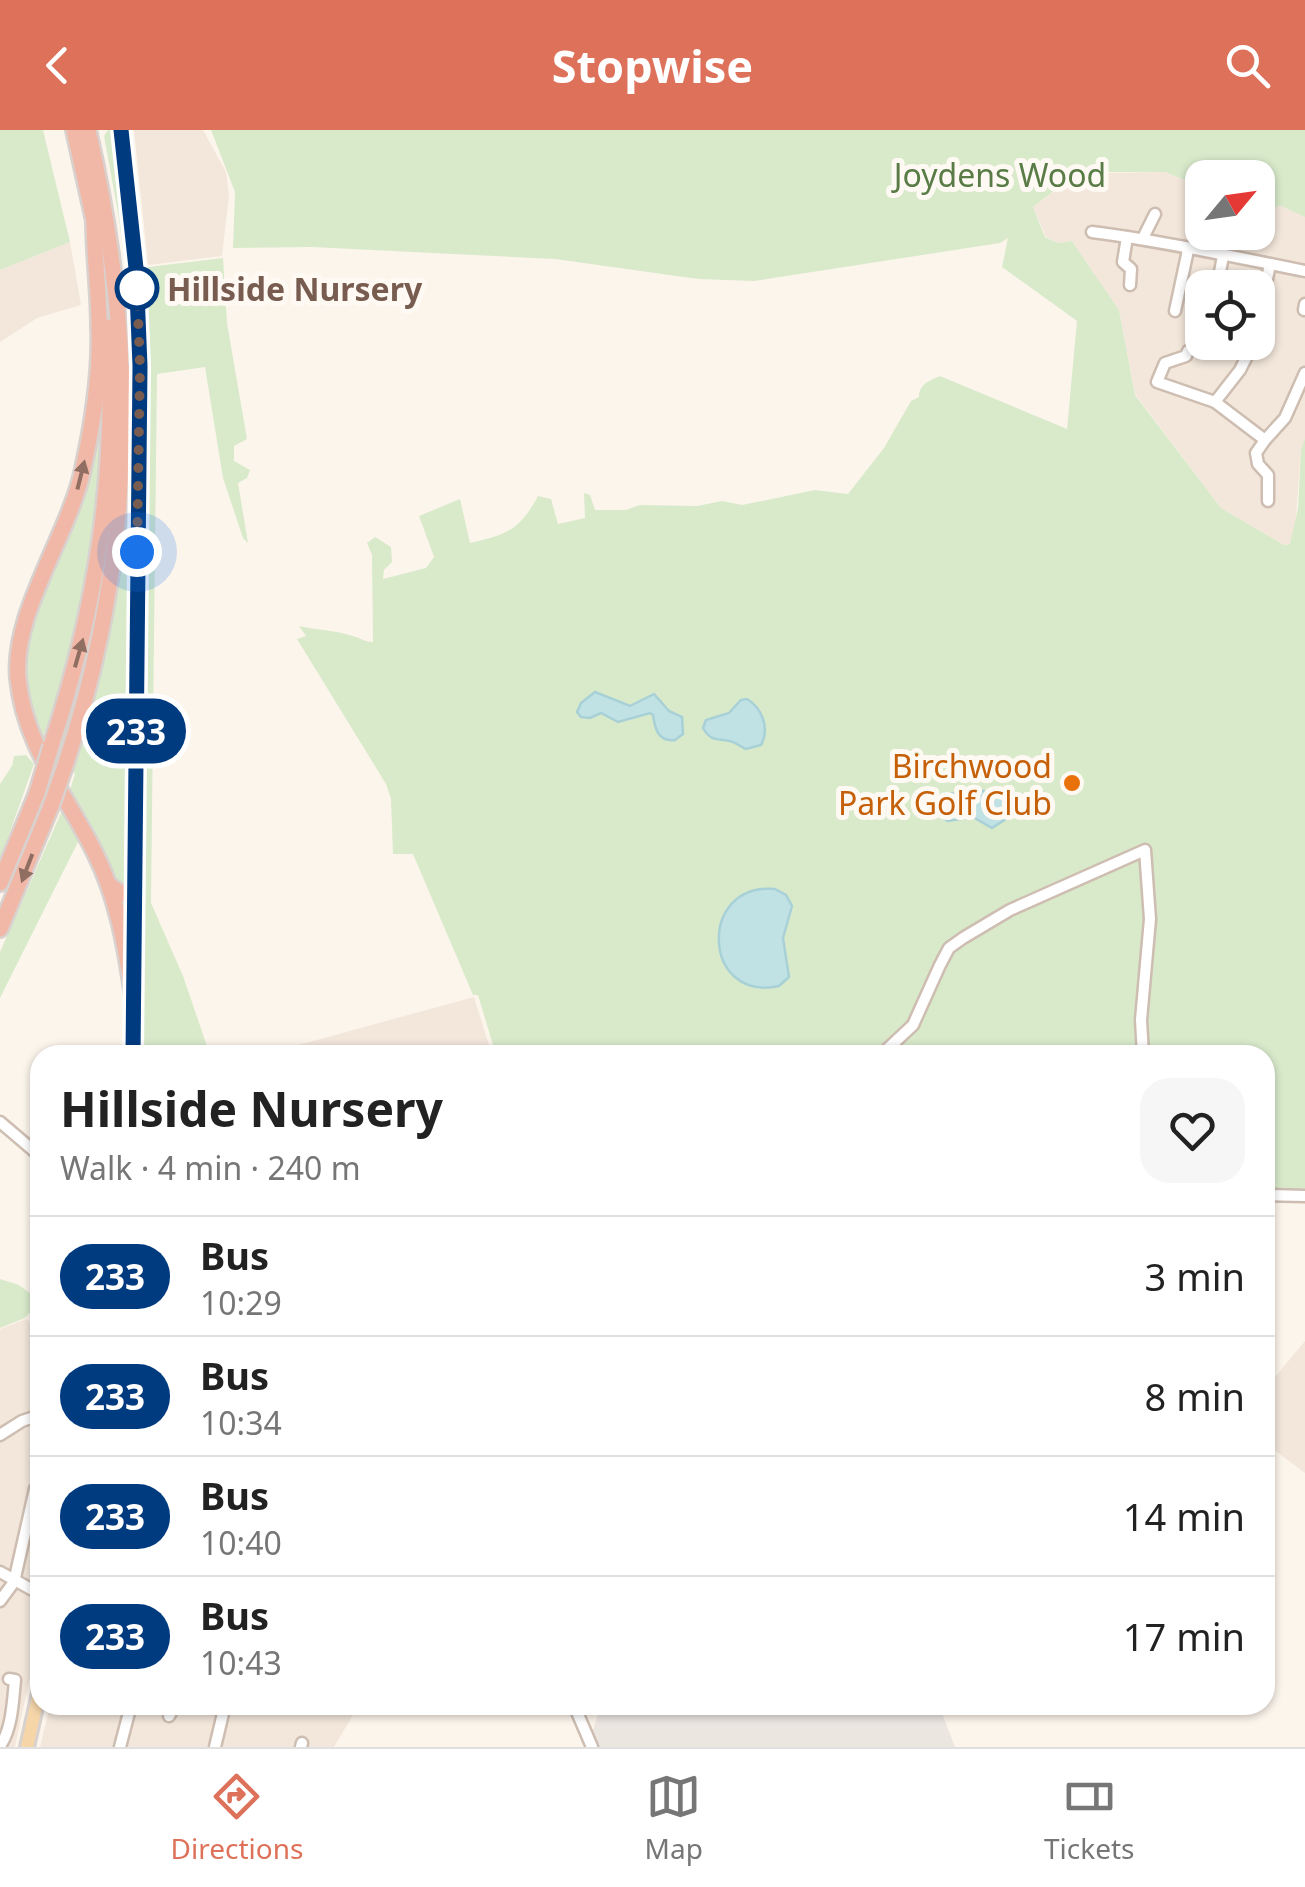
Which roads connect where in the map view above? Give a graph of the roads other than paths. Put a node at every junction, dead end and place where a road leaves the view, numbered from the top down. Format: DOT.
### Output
graph roads {
  1 [pos="74,130"];
  2 [pos="91,130"];
  3 [pos="121,130"];
  4 [pos="1154,214"];
  5 [pos="94,219"];
  6 [pos="1092,232"];
  7 [pos="1127,236"];
  8 [pos="1143,238"];
  9 [pos="1185,249"];
  10 [pos="1188,250"];
  11 [pos="1223,256"];
  12 [pos="1270,264"];
  13 [pos="1220,270"];
  14 [pos="1269,270"];
  15 [pos="1305,271"];
  16 [pos="1130,285"];
  17 [pos="1175,311"];
  18 [pos="1185,356"];
  19 [pos="1245,360"];
  20 [pos="1305,373"];
  21 [pos="117,380"];
  22 [pos="1214,402"];
  23 [pos="1265,440"];
  24 [pos="1268,501"];
  25 [pos="0,884"];
  26 [pos="109,885"];
  27 [pos="135,894"];
  28 [pos="0,928"];
  29 [pos="134,997"];
  30 [pos="133,1045"];
  31 [pos="892,1045"];
  32 [pos="1142,1045"];
  33 [pos="0,1122"];
  34 [pos="30,1148"];
  35 [pos="1275,1196"];
  36 [pos="1305,1196"];
  37 [pos="30,1418"];
  38 [pos="0,1435"];
  39 [pos="30,1518"];
  40 [pos="0,1572"];
  41 [pos="14,1582"];
  42 [pos="30,1589"];
  43 [pos="0,1601"];
  44 [pos="9,1679"];
  45 [pos="34,1715"];
  46 [pos="128,1715"];
  47 [pos="223,1715"];
  48 [pos="578,1715"];
  49 [pos="0,1746"];
  50 [pos="27,1747"];
  51 [pos="120,1747"];
  52 [pos="215,1747"];
  53 [pos="592,1747"];
  1 -- 5 [label="highway"];
  2 -- 21 [label="highway"];
  3 -- 27 [label="main road"];
  4 -- 8 [label="street"];
  5 -- 21 [label="highway"];
  26 -- 5 [label="highway, one-way"];
  6 -- 7 [label="street"];
  7 -- 8 [label="street"];
  7 -- 16 [label="street"];
  8 -- 9 [label="street"];
  10 -- 11 [label="street"];
  10 -- 17 [label="street"];
  11 -- 12 [label="street"];
  11 -- 13 [label="street"];
  12 -- 14 [label="street"];
  12 -- 15 [label="street"];
  18 -- 22 [label="street"];
  19 -- 22 [label="street"];
  20 -- 23 [label="street"];
  25 -- 21 [label="highway, one-way, bridge"];
  21 -- 28 [label="highway, one-way, bridge"];
  22 -- 23 [label="street"];
  23 -- 24 [label="street"];
  26 -- 27 [label="highway"];
  26 -- 29 [label="highway"];
  27 -- 29 [label="main road"];
  29 -- 30 [label="main road"];
  31 -- 32 [label="street"];
  33 -- 34 [label="street"];
  35 -- 36 [label="street"];
  37 -- 38 [label="street"];
  39 -- 41 [label="street"];
  40 -- 41 [label="street"];
  41 -- 42 [label="street"];
  41 -- 43 [label="street"];
  44 -- 49 [label="street"];
  45 -- 50 [label="main road"];
  46 -- 51 [label="street"];
  47 -- 52 [label="street"];
  48 -- 53 [label="street"];
}
